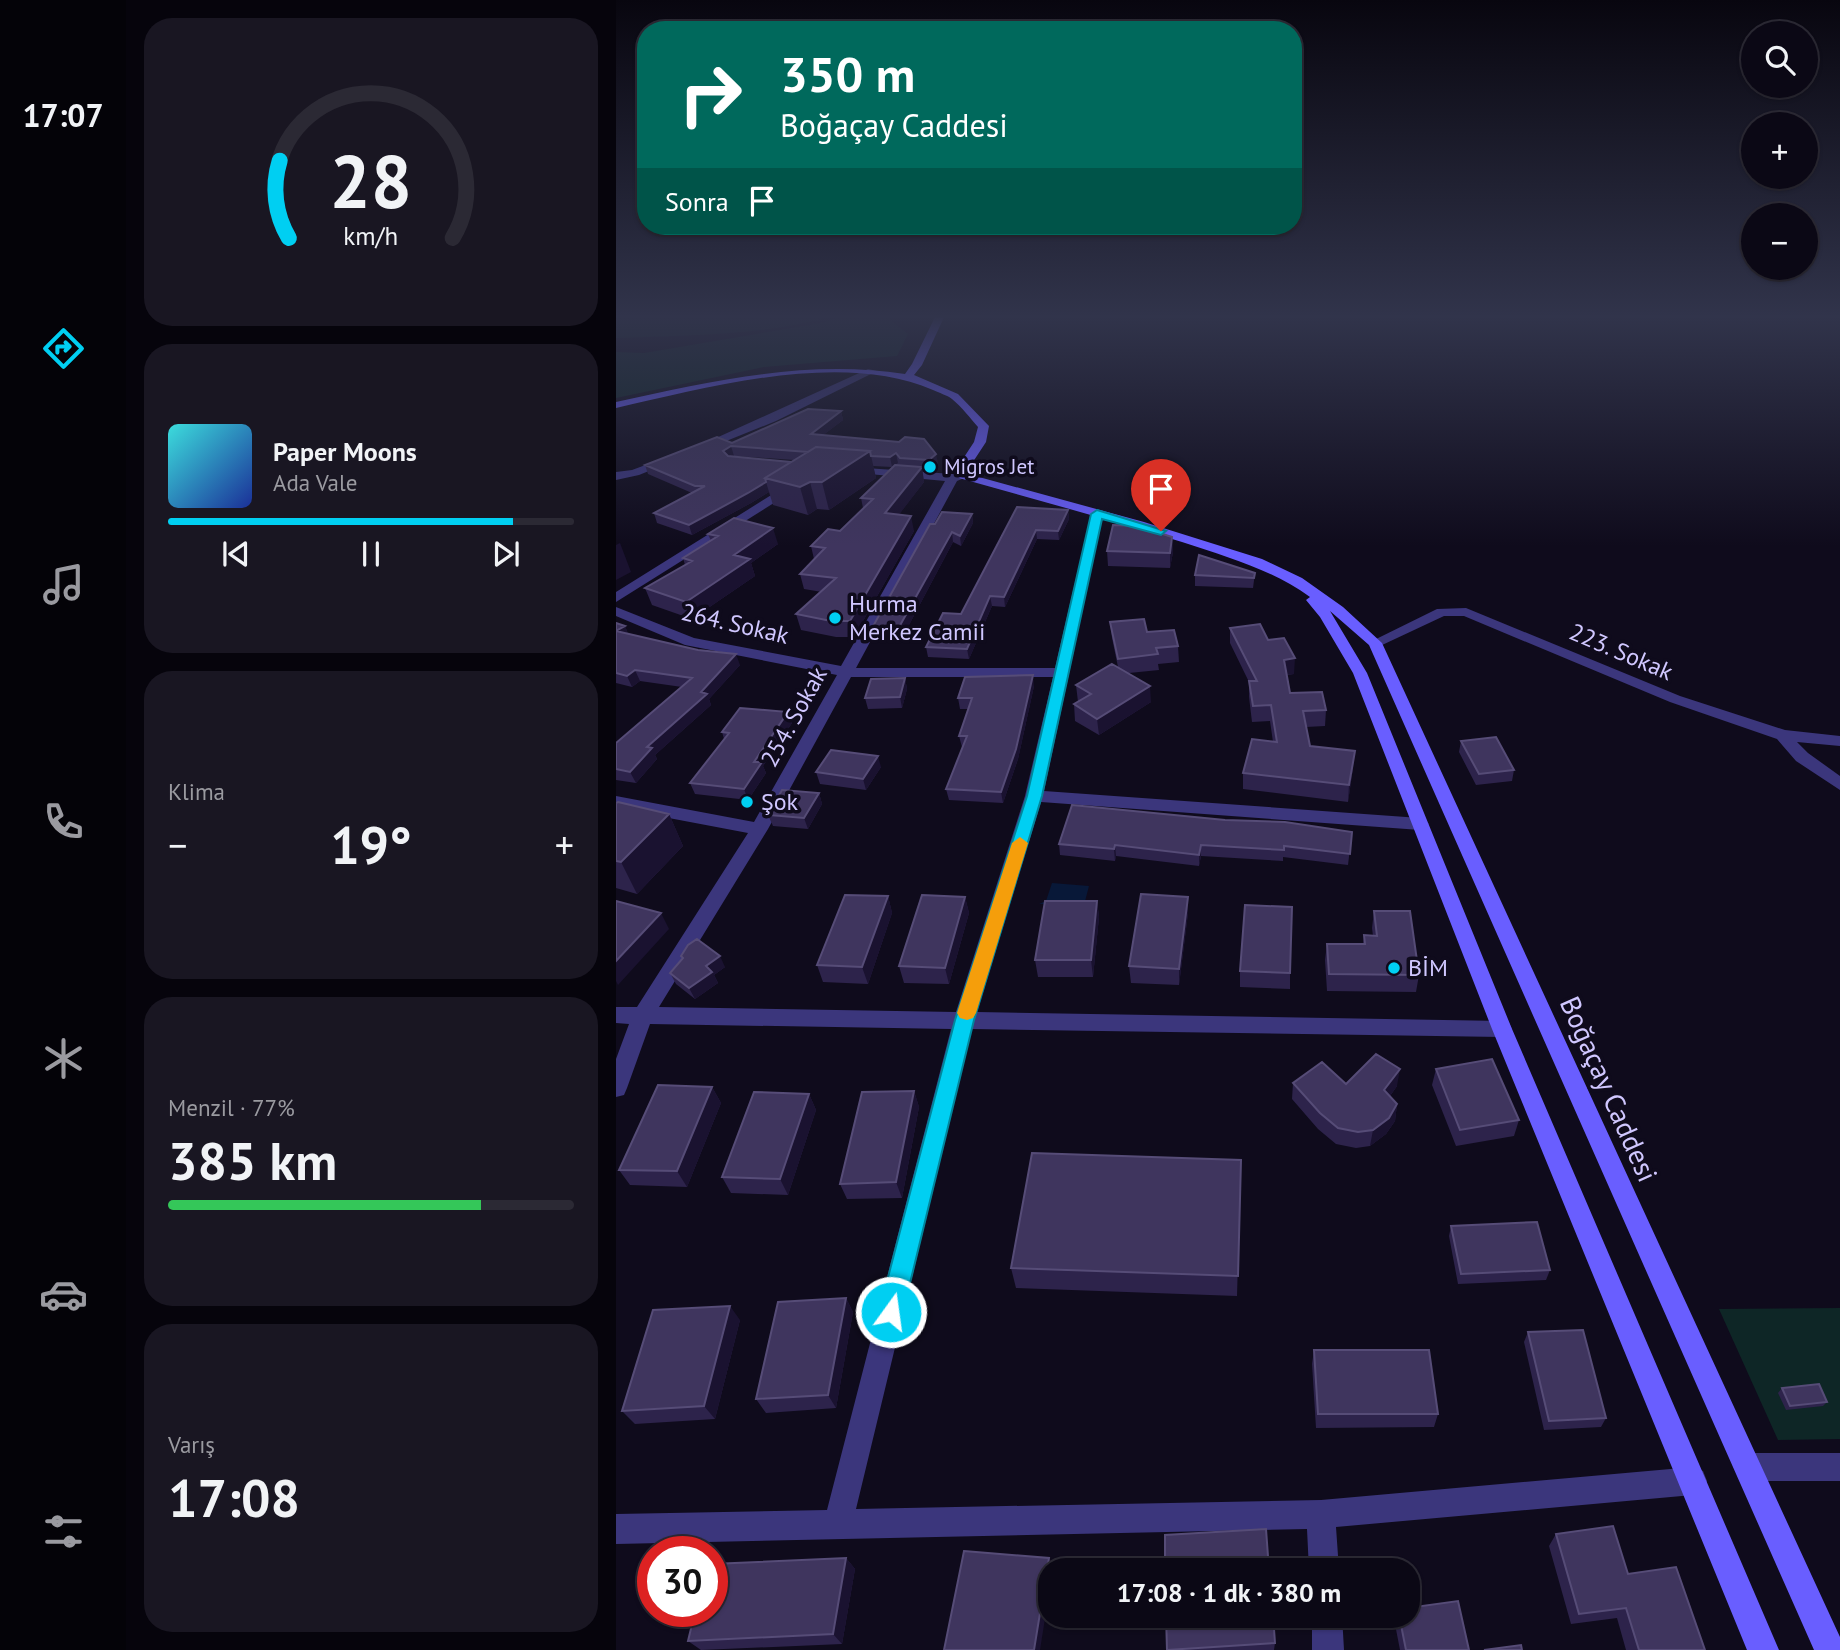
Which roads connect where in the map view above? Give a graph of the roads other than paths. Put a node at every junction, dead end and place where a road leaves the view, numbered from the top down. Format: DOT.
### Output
graph roads {
  1 [pos="685,392"];
  2 [pos="828,392"];
  3 [pos="944,392"];
  4 [pos="616,405"];
  5 [pos="835,468"];
  6 [pos="958,477"];
  7 [pos="617,478"];
  8 [pos="799,482"];
  9 [pos="1097,514"];
  10 [pos="1297,581"];
  11 [pos="616,598"];
  12 [pos="616,611"];
  13 [pos="1375,643"];
  14 [pos="847,671"];
  15 [pos="1062,673"];
  16 [pos="1783,735"];
  17 [pos="1840,741"];
  18 [pos="1840,783"];
  19 [pos="1034,796"];
  20 [pos="616,802"];
  21 [pos="1420,824"];
  22 [pos="759,829"];
  23 [pos="616,1015"];
  24 [pos="643,1015"];
  25 [pos="964,1020"];
  26 [pos="1502,1028"];
  27 [pos="616,1088"];
  28 [pos="1748,1467"];
  29 [pos="1840,1467"];
  30 [pos="1693,1480"];
  31 [pos="1321,1514"];
  32 [pos="838,1524"];
  33 [pos="616,1529"];
  34 [pos="1323,1558"];
  35 [pos="1327,1628"];
  36 [pos="1328,1650"];
  37 [pos="1763,1650"];
  38 [pos="1830,1650"];
  1 -- 4 [label="main road"];
  2 -- 7 [label="street"];
  3 -- 6 [label="main road"];
  5 -- 6 [label="street"];
  6 -- 9 [label="main road, Boğaçay Caddesi"];
  6 -- 14 [label="street, 254. Sokak"];
  8 -- 11 [label="street"];
  9 -- 10 [label="main road, Boğaçay Caddesi"];
  9 -- 15 [label="street"];
  10 -- 13 [label="main road, Boğaçay Caddesi"];
  10 -- 21 [label="main road, Boğaçay Caddesi"];
  12 -- 14 [label="street, 264. Sokak"];
  13 -- 16 [label="street, 223. Sokak"];
  13 -- 28 [label="main road, Boğaçay Caddesi"];
  14 -- 15 [label="street, 264. Sokak"];
  14 -- 22 [label="street, 254. Sokak"];
  15 -- 19 [label="street"];
  16 -- 17 [label="street"];
  16 -- 18 [label="street, 223. Sokak"];
  19 -- 21 [label="street"];
  19 -- 25 [label="street"];
  20 -- 22 [label="street"];
  21 -- 26 [label="main road, Boğaçay Caddesi"];
  22 -- 24 [label="street, 254. Sokak"];
  23 -- 24 [label="street"];
  24 -- 25 [label="street"];
  24 -- 27 [label="street, 254. Sokak"];
  25 -- 26 [label="street"];
  25 -- 32 [label="street"];
  26 -- 30 [label="main road, Boğaçay Caddesi"];
  28 -- 29 [label="street"];
  28 -- 38 [label="main road, Boğaçay Caddesi"];
  30 -- 31 [label="street"];
  30 -- 37 [label="main road, Boğaçay Caddesi"];
  31 -- 32 [label="street"];
  31 -- 34 [label="street"];
  32 -- 33 [label="street"];
  35 -- 36 [label="street"];
}
